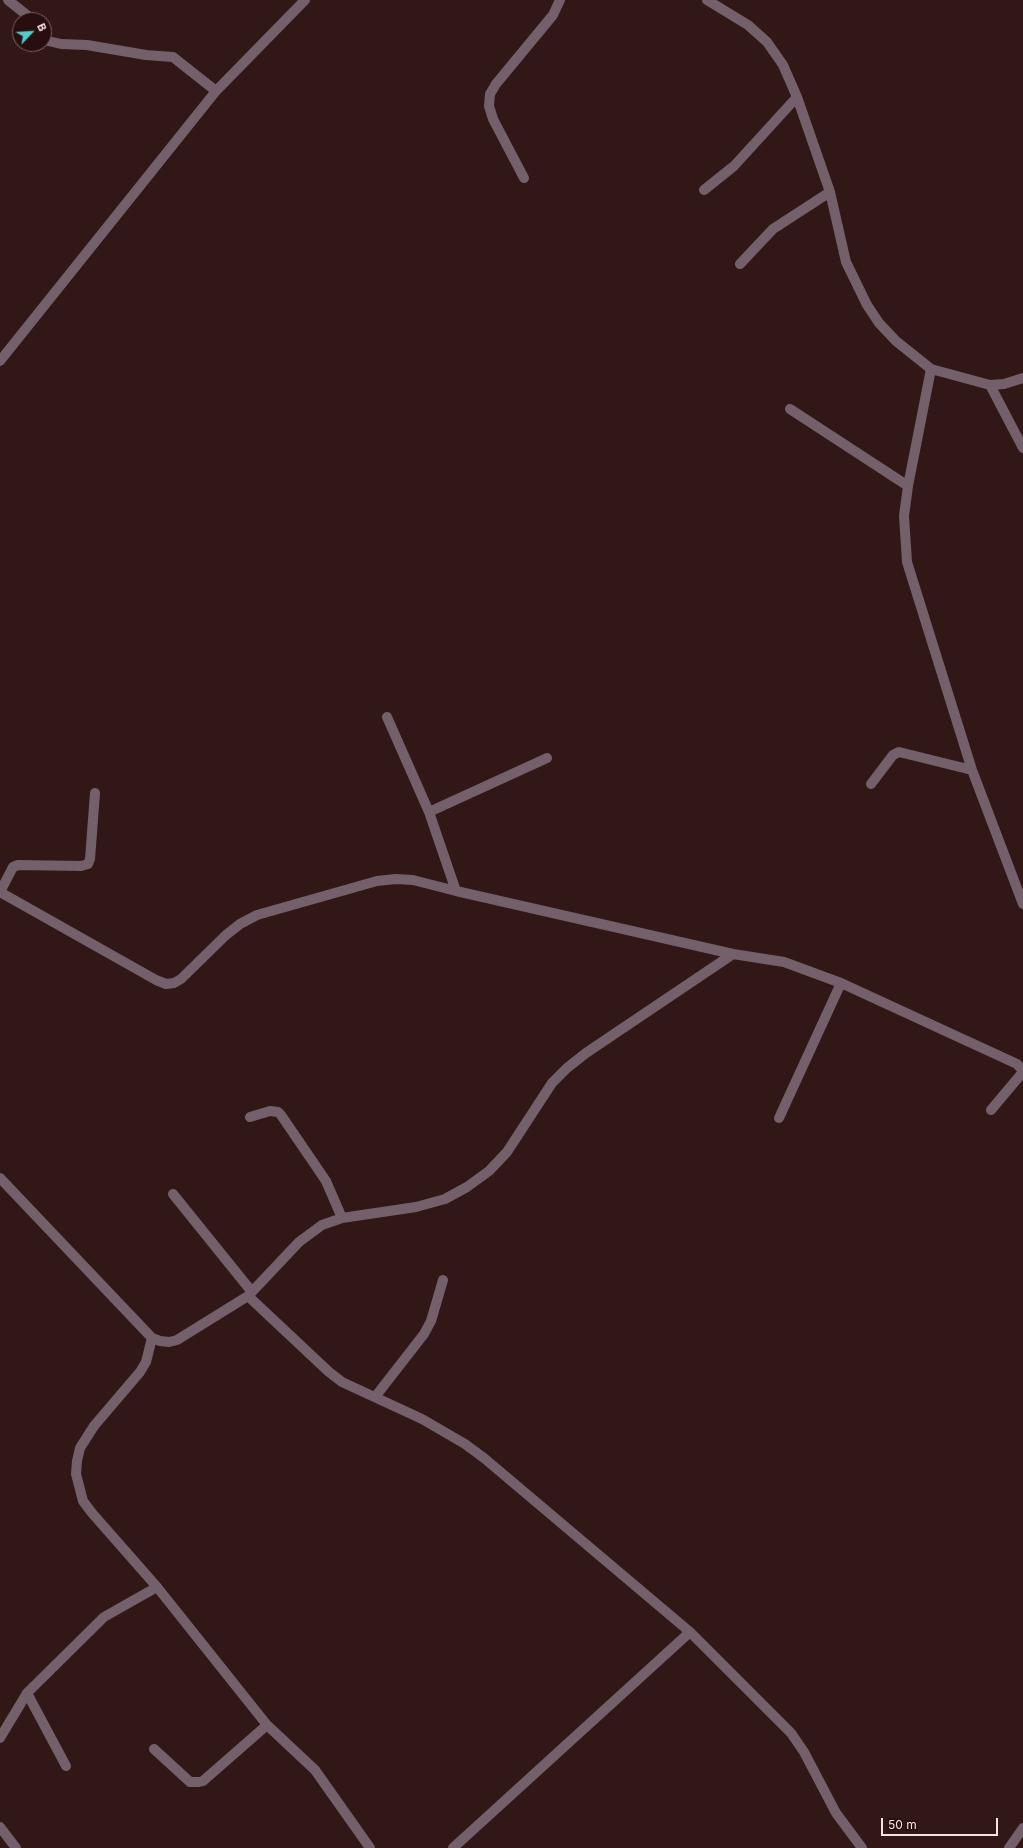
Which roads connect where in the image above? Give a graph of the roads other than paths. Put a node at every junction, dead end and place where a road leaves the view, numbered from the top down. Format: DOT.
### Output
graph roads {
  1 [pos="8,0"];
  2 [pos="305,0"];
  3 [pos="560,0"];
  4 [pos="707,0"];
  5 [pos="23,12"];
  6 [pos="52,42"];
  7 [pos="216,92"];
  8 [pos="798,97"];
  9 [pos="524,178"];
  10 [pos="704,190"];
  11 [pos="830,192"];
  12 [pos="740,264"];
  13 [pos="2,354"];
  14 [pos="932,369"];
  15 [pos="1023,378"];
  16 [pos="990,385"];
  17 [pos="790,409"];
  18 [pos="1023,448"];
  19 [pos="908,486"];
  20 [pos="387,718"];
  21 [pos="547,758"];
  22 [pos="972,770"];
  23 [pos="871,784"];
  24 [pos="95,793"];
  25 [pos="429,812"];
  26 [pos="0,892"];
  27 [pos="456,892"];
  28 [pos="1023,904"];
  29 [pos="733,954"];
  30 [pos="840,983"];
  31 [pos="1022,1066"];
  32 [pos="991,1110"];
  33 [pos="250,1117"];
  34 [pos="779,1118"];
  35 [pos="0,1178"];
  36 [pos="173,1194"];
  37 [pos="342,1218"];
  38 [pos="443,1280"];
  39 [pos="250,1294"];
  40 [pos="152,1338"];
  41 [pos="375,1397"];
  42 [pos="157,1587"];
  43 [pos="690,1632"];
  44 [pos="27,1693"];
  45 [pos="267,1725"];
  46 [pos="0,1738"];
  47 [pos="154,1748"];
  48 [pos="66,1766"];
  49 [pos="0,1827"];
  50 [pos="1023,1828"];
  51 [pos="16,1848"];
  52 [pos="370,1848"];
  53 [pos="453,1848"];
  54 [pos="862,1848"];
  55 [pos="1009,1848"];
  1 -- 5 [label="street"];
  2 -- 7 [label="street"];
  3 -- 9 [label="street"];
  4 -- 8 [label="street"];
  6 -- 7 [label="street"];
  7 -- 13 [label="street"];
  8 -- 10 [label="street"];
  8 -- 11 [label="street"];
  11 -- 12 [label="street"];
  11 -- 14 [label="street"];
  14 -- 16 [label="street"];
  14 -- 19 [label="street"];
  15 -- 16 [label="street"];
  16 -- 18 [label="street"];
  17 -- 19 [label="street"];
  19 -- 22 [label="street"];
  20 -- 25 [label="street"];
  21 -- 25 [label="street"];
  22 -- 23 [label="street"];
  22 -- 28 [label="street"];
  24 -- 26 [label="street"];
  25 -- 27 [label="street"];
  26 -- 27 [label="street"];
  27 -- 29 [label="street"];
  29 -- 30 [label="street"];
  29 -- 37 [label="street"];
  30 -- 31 [label="street"];
  30 -- 34 [label="street"];
  31 -- 32 [label="street"];
  33 -- 37 [label="street"];
  35 -- 40 [label="street"];
  36 -- 39 [label="street"];
  37 -- 39 [label="street"];
  38 -- 41 [label="street"];
  39 -- 40 [label="street"];
  39 -- 41 [label="street"];
  40 -- 42 [label="street"];
  41 -- 43 [label="street"];
  42 -- 44 [label="street"];
  42 -- 45 [label="street"];
  43 -- 53 [label="street"];
  43 -- 54 [label="street"];
  44 -- 46 [label="street"];
  44 -- 48 [label="street"];
  45 -- 47 [label="street"];
  45 -- 52 [label="street"];
  49 -- 51 [label="street"];
  50 -- 55 [label="street"];
}
